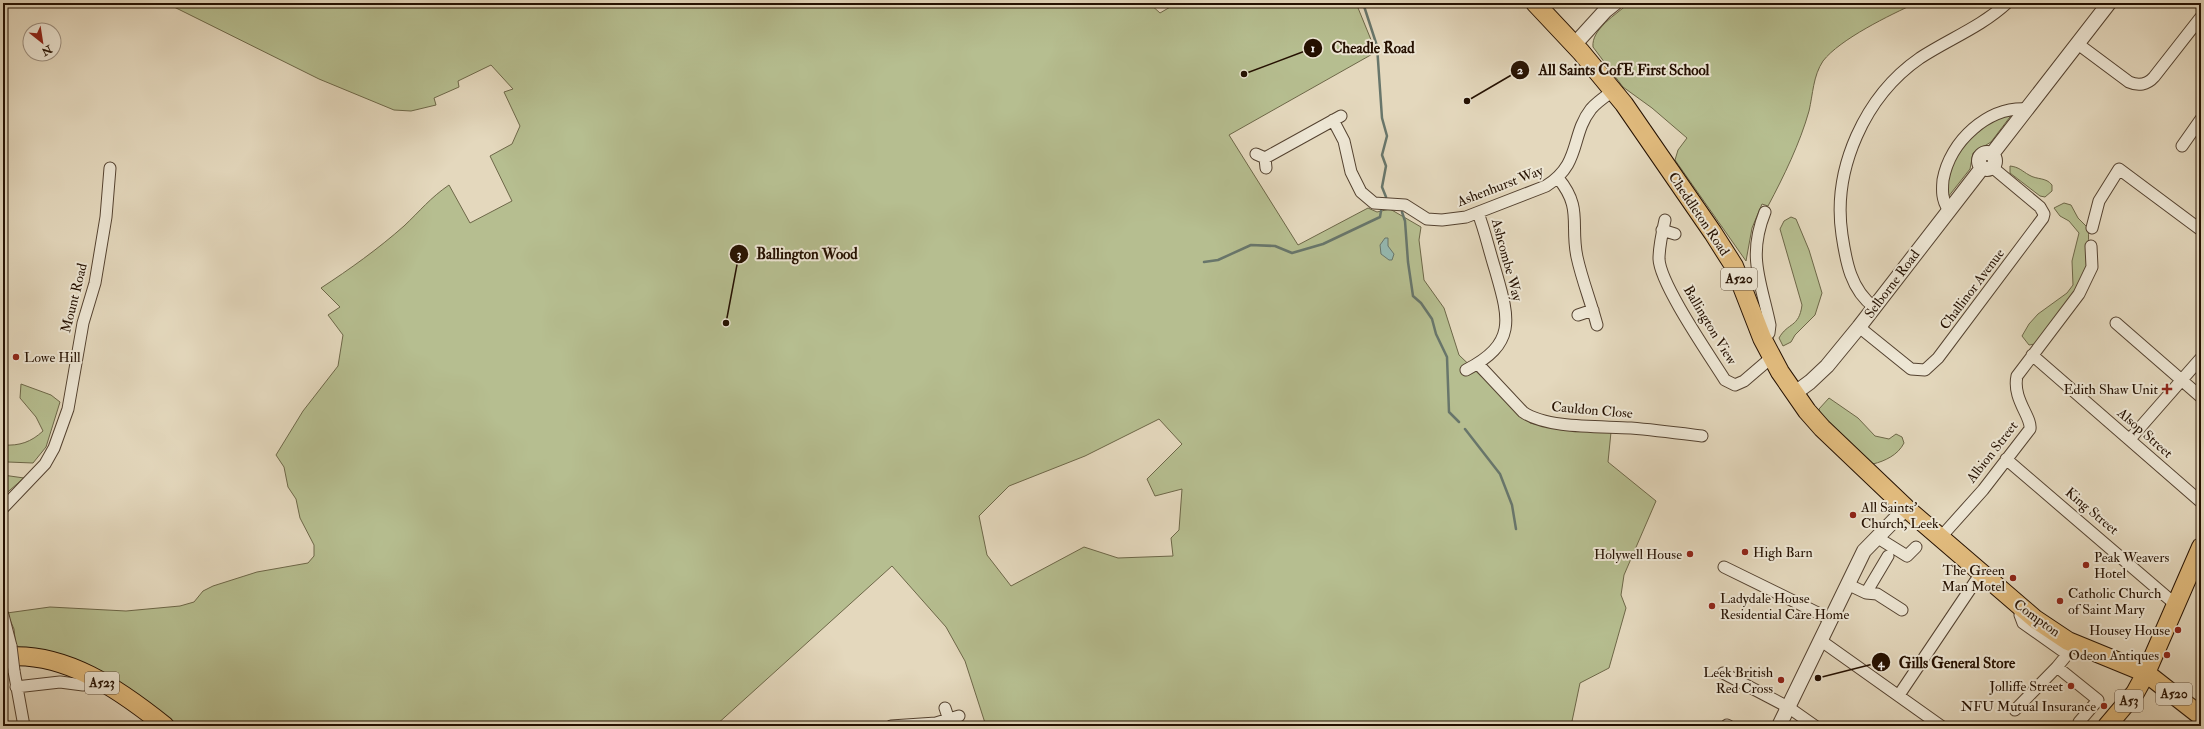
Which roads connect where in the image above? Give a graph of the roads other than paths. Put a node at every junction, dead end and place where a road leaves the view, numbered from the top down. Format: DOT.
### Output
graph roads {
  1 [pos="1535,3"];
  2 [pos="1615,3"];
  3 [pos="2007,3"];
  4 [pos="2108,3"];
  5 [pos="2201,17"];
  6 [pos="2078,44"];
  7 [pos="1574,45"];
  8 [pos="1613,91"];
  9 [pos="2028,109"];
  10 [pos="2201,119"];
  11 [pos="2182,146"];
  12 [pos="1263,160"];
  13 [pos="1989,163"];
  14 [pos="110,168"];
  15 [pos="1558,178"];
  16 [pos="1948,209"];
  17 [pos="1765,212"];
  18 [pos="1478,213"];
  19 [pos="2092,228"];
  20 [pos="2201,230"];
  21 [pos="1676,234"];
  22 [pos="2091,246"];
  23 [pos="1874,307"];
  24 [pos="1593,310"];
  25 [pos="1578,315"];
  26 [pos="2116,323"];
  27 [pos="1597,325"];
  28 [pos="1859,327"];
  29 [pos="1763,340"];
  30 [pos="2032,355"];
  31 [pos="1772,357"];
  32 [pos="2201,358"];
  33 [pos="1478,364"];
  34 [pos="1466,370"];
  35 [pos="2182,380"];
  36 [pos="1795,393"];
  37 [pos="2201,397"];
  38 [pos="1702,436"];
  39 [pos="2130,439"];
  40 [pos="2006,459"];
  41 [pos="2201,502"];
  42 [pos="3,508"];
  43 [pos="1906,508"];
  44 [pos="1878,538"];
  45 [pos="1940,538"];
  46 [pos="1916,547"];
  47 [pos="2201,547"];
  48 [pos="1888,556"];
  49 [pos="1724,567"];
  50 [pos="1981,572"];
  51 [pos="1847,584"];
  52 [pos="1866,593"];
  53 [pos="2175,604"];
  54 [pos="1902,610"];
  55 [pos="2024,610"];
  56 [pos="3,615"];
  57 [pos="1830,618"];
  58 [pos="1820,640"];
  59 [pos="9,658"];
  60 [pos="2057,667"];
  61 [pos="1723,673"];
  62 [pos="2146,673"];
  63 [pos="89,682"];
  64 [pos="16,687"];
  65 [pos="1899,695"];
  66 [pos="1788,707"];
  67 [pos="945,708"];
  68 [pos="2015,710"];
  69 [pos="2201,716"];
  70 [pos="2079,722"];
  71 [pos="24,726"];
  72 [pos="165,726"];
  73 [pos="891,726"];
  74 [pos="1779,726"];
  75 [pos="1815,726"];
  76 [pos="1941,726"];
  77 [pos="2107,726"];
  1 -- 7 [label="highway, Cheddleton Road / A520"];
  2 -- 7 [label="street"];
  3 -- 23 [label="street"];
  4 -- 6 [label="street, Selborne Road"];
  5 -- 6 [label="street"];
  6 -- 9 [label="street, Selborne Road"];
  7 -- 8 [label="highway, Cheddleton Road / A520"];
  8 -- 15 [label="street, Ashenhurst Way"];
  8 -- 29 [label="highway, Cheddleton Road / A520"];
  9 -- 13 [label="street, Selborne Road"];
  9 -- 16 [label="street"];
  10 -- 11 [label="street"];
  12 -- 18 [label="street, Ashenhurst Way"];
  13 -- 16 [label="street, Selborne Road"];
  13 -- 28 [label="street, Challinor Avenue"];
  14 -- 42 [label="street, Mount Road"];
  15 -- 18 [label="street, Ashenhurst Way"];
  15 -- 24 [label="street"];
  16 -- 23 [label="street, Selborne Road"];
  17 -- 29 [label="street"];
  18 -- 33 [label="street, Ashcombe Way"];
  19 -- 20 [label="street"];
  21 -- 31 [label="street, Ballington View"];
  22 -- 30 [label="street"];
  23 -- 28 [label="street, Selborne Road"];
  24 -- 25 [label="street"];
  24 -- 27 [label="street"];
  26 -- 35 [label="street"];
  28 -- 36 [label="street, Selborne Road"];
  29 -- 31 [label="highway, Cheddleton Road / A520"];
  30 -- 39 [label="street, Alsop Street"];
  30 -- 40 [label="street, Albion Street"];
  31 -- 36 [label="highway, Cheddleton Road / A520"];
  32 -- 35 [label="street"];
  33 -- 34 [label="street, Ashcombe Way"];
  33 -- 38 [label="street, Cauldon Close"];
  35 -- 37 [label="street"];
  35 -- 39 [label="street"];
  36 -- 43 [label="highway, Cheddleton Road / A520"];
  39 -- 41 [label="street, Alsop Street"];
  40 -- 45 [label="street, Albion Street"];
  40 -- 53 [label="street, King Street"];
  43 -- 44 [label="street"];
  43 -- 45 [label="highway, Compton / A520"];
  44 -- 46 [label="street"];
  44 -- 51 [label="street"];
  45 -- 50 [label="highway, Compton / A520"];
  47 -- 53 [label="highway, A53"];
  48 -- 52 [label="street"];
  49 -- 57 [label="street"];
  50 -- 55 [label="highway, Compton / A520"];
  50 -- 65 [label="street"];
  51 -- 52 [label="street"];
  51 -- 57 [label="street"];
  52 -- 54 [label="street"];
  53 -- 62 [label="highway, A53"];
  55 -- 60 [label="street"];
  55 -- 62 [label="highway, Compton / A520"];
  56 -- 59 [label="street"];
  57 -- 58 [label="street"];
  58 -- 65 [label="street"];
  58 -- 66 [label="street"];
  59 -- 63 [label="highway, A523"];
  59 -- 64 [label="street"];
  60 -- 68 [label="street"];
  60 -- 70 [label="street"];
  61 -- 66 [label="street"];
  62 -- 69 [label="highway, A520"];
  62 -- 77 [label="highway, A53"];
  63 -- 64 [label="street"];
  63 -- 72 [label="highway, A523"];
  64 -- 71 [label="street"];
  65 -- 76 [label="street"];
  66 -- 74 [label="street"];
  66 -- 75 [label="street"];
  67 -- 73 [label="street"];
}
